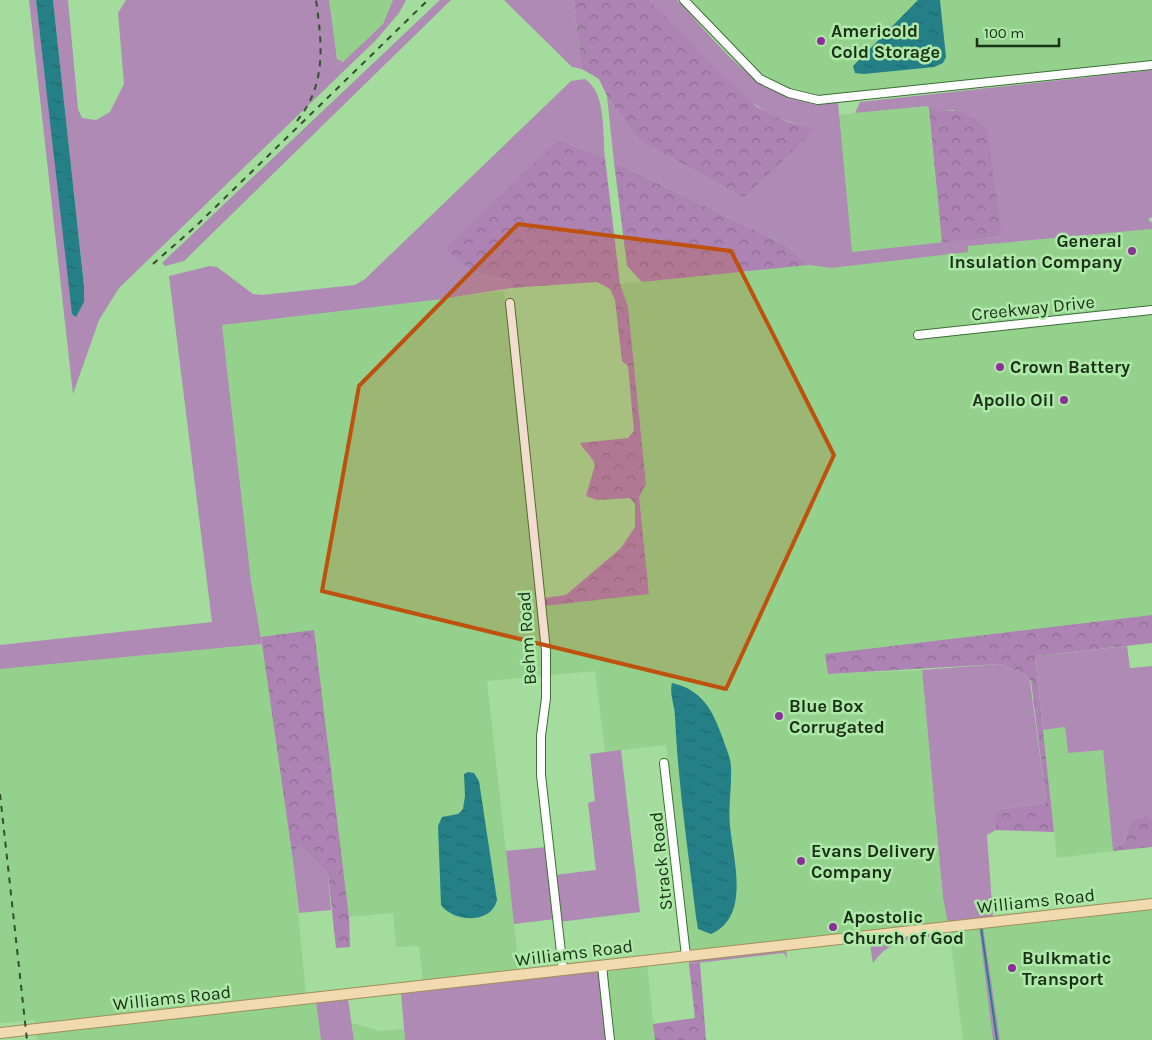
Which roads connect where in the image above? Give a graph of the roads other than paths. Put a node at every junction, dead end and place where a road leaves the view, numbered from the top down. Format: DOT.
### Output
graph roads {
  1 [pos="684,0"];
  2 [pos="1152,66"];
  3 [pos="510,303"];
  4 [pos="1152,310"];
  5 [pos="918,335"];
  6 [pos="664,763"];
  7 [pos="1152,904"];
  8 [pos="686,956"];
  9 [pos="602,966"];
  10 [pos="563,970"];
  11 [pos="0,1033"];
  12 [pos="610,1040"];
  1 -- 2 [label="street"];
  3 -- 10 [label="street, Behm Road"];
  4 -- 5 [label="street, Creekway Drive"];
  6 -- 8 [label="street, Strack Road"];
  7 -- 8 [label="main road, Williams Road"];
  8 -- 9 [label="main road, Williams Road"];
  9 -- 10 [label="main road, Williams Road"];
  9 -- 12 [label="street"];
  10 -- 11 [label="main road, Williams Road"];
}
